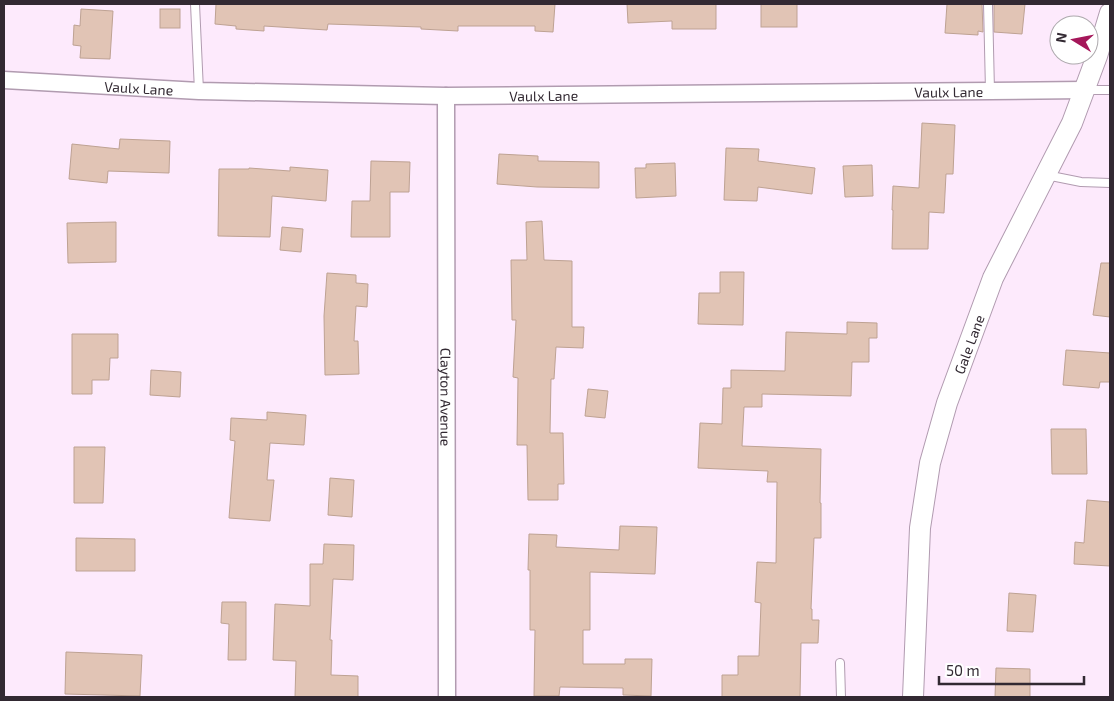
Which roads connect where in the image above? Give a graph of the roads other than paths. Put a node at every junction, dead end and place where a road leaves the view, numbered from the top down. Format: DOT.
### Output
graph roads {
  1 [pos="195,4"];
  2 [pos="988,4"];
  3 [pos="1110,13"];
  4 [pos="4,80"];
  5 [pos="1085,90"];
  6 [pos="1110,90"];
  7 [pos="199,91"];
  8 [pos="990,91"];
  9 [pos="446,96"];
  10 [pos="1046,176"];
  11 [pos="1110,183"];
  12 [pos="840,663"];
  13 [pos="447,697"];
  14 [pos="841,697"];
  15 [pos="913,697"];
  1 -- 7 [label="lane"];
  2 -- 8 [label="lane"];
  3 -- 5 [label="street, Gale Lane"];
  4 -- 7 [label="street, Vaulx Lane"];
  5 -- 6 [label="lane"];
  5 -- 8 [label="street, Vaulx Lane"];
  5 -- 10 [label="street, Gale Lane"];
  7 -- 9 [label="street, Vaulx Lane"];
  8 -- 9 [label="street, Vaulx Lane"];
  9 -- 13 [label="street, Clayton Avenue"];
  10 -- 11 [label="lane"];
  10 -- 15 [label="street, Gale Lane"];
  12 -- 14 [label="lane"];
}
